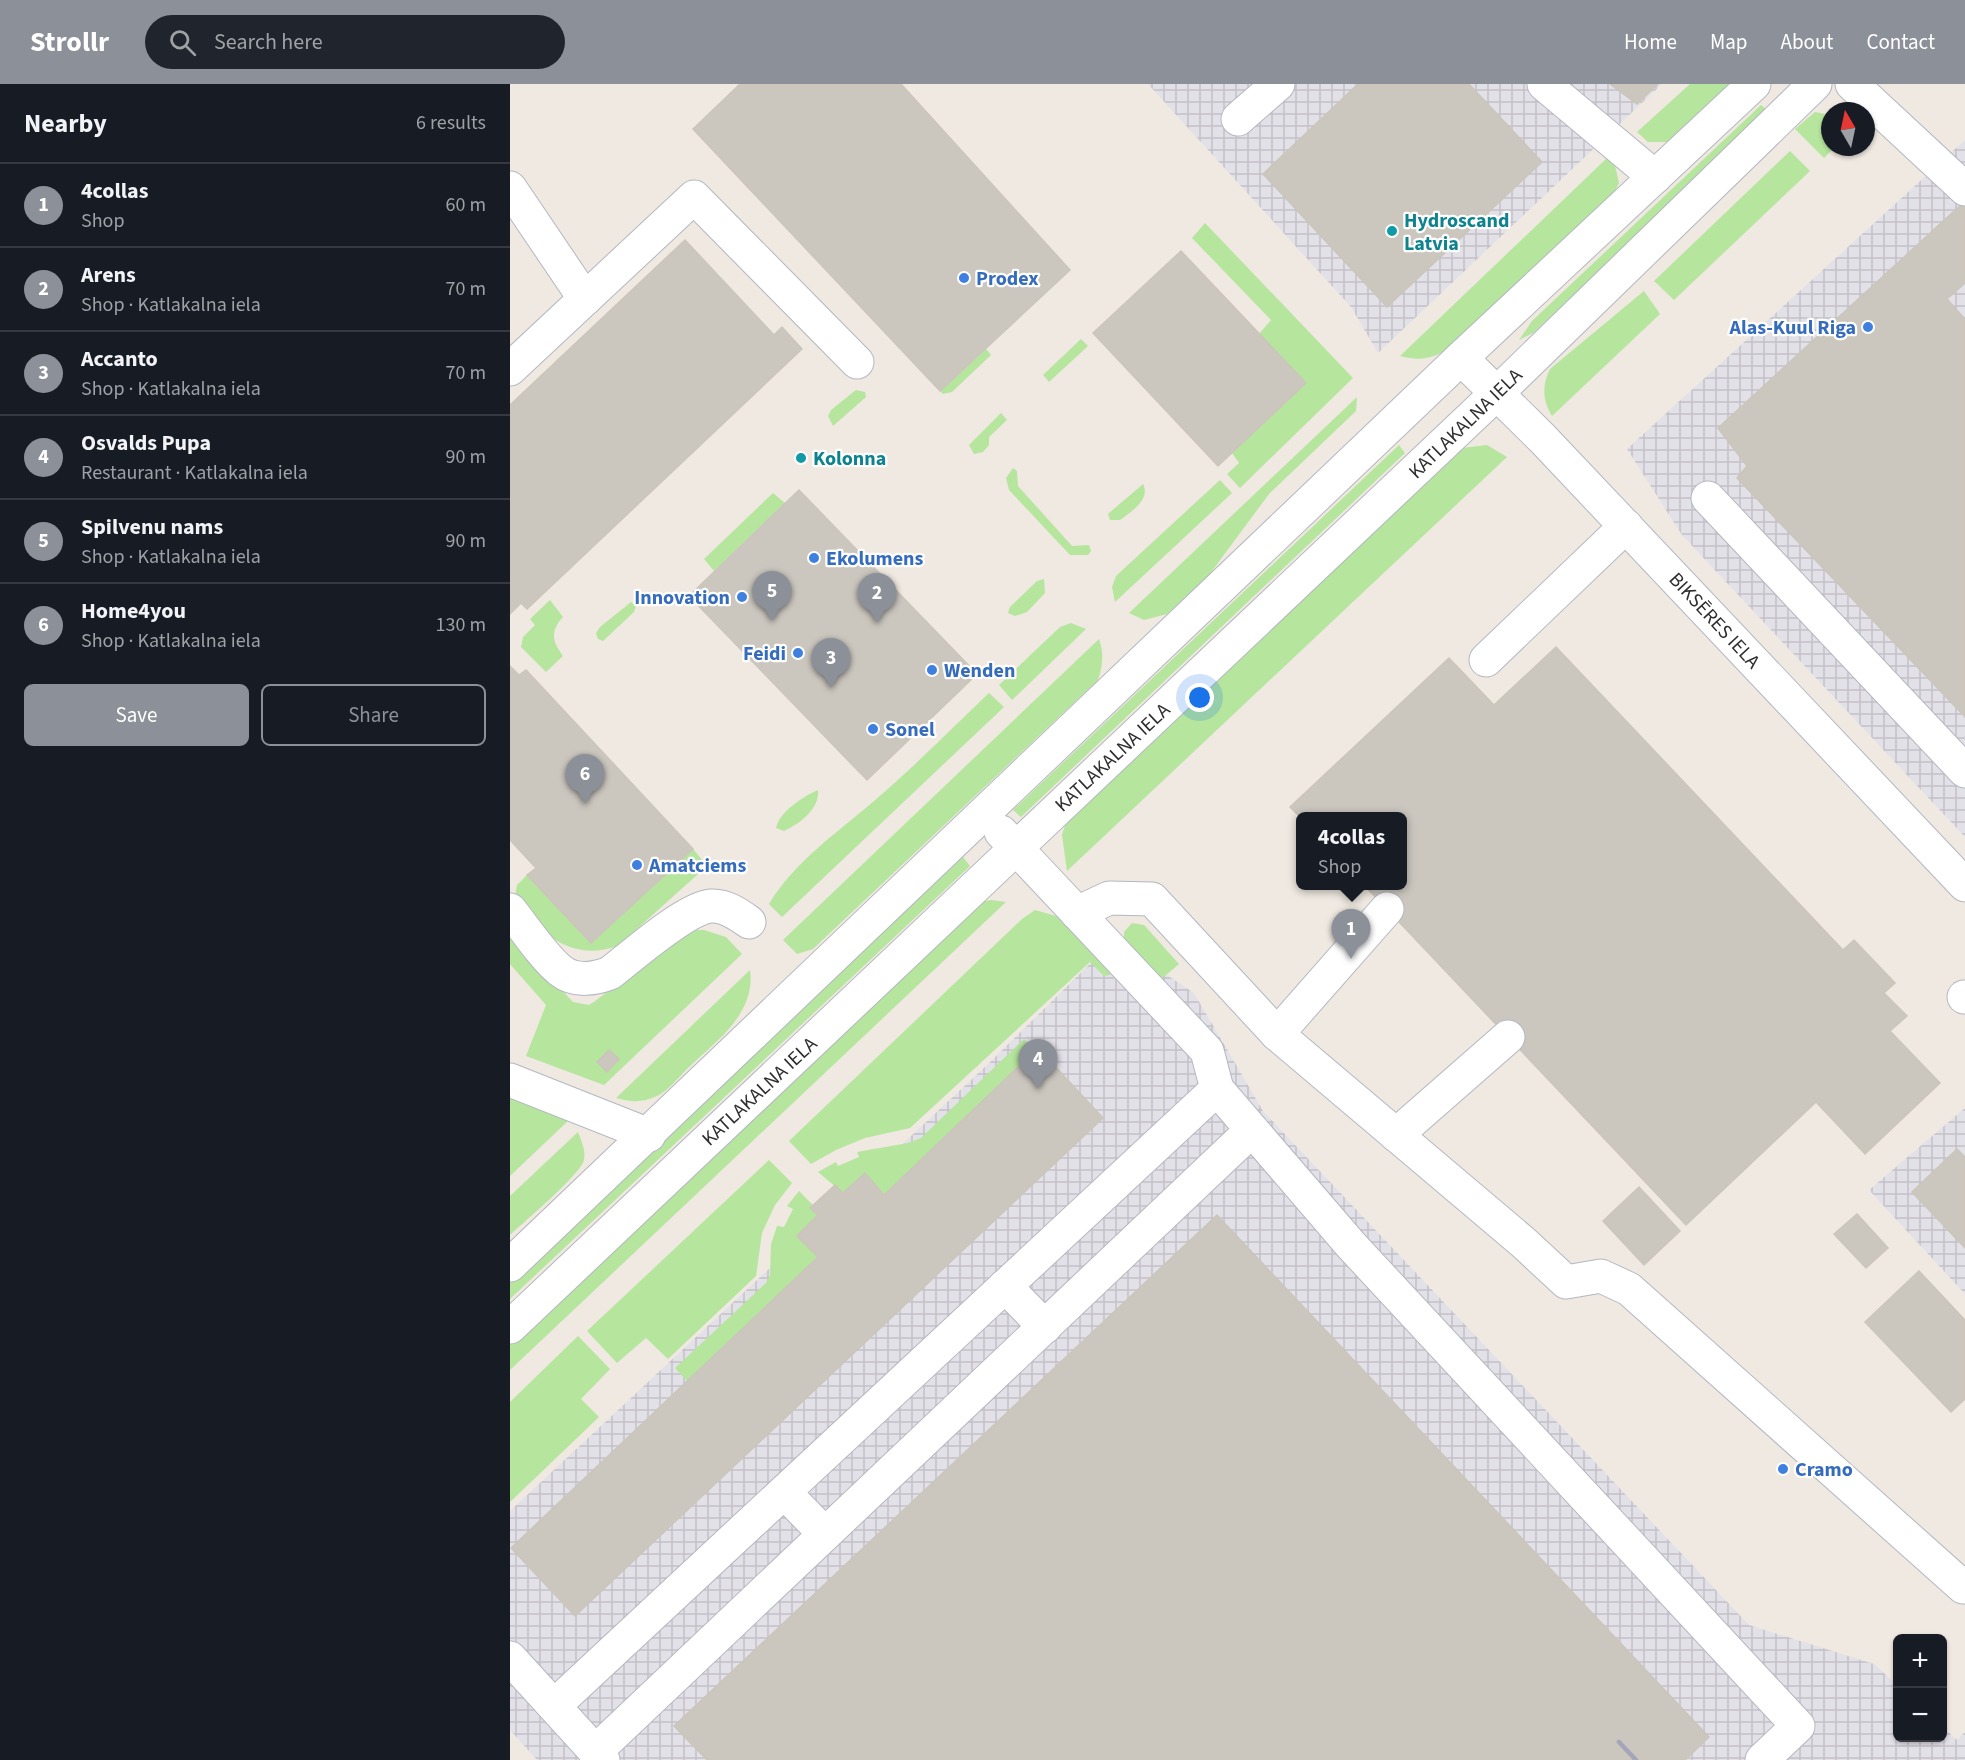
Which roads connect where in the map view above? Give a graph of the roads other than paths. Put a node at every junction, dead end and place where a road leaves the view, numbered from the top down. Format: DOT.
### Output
graph roads {
  1 [pos="1278,84"];
  2 [pos="1544,84"];
  3 [pos="1754,84"];
  4 [pos="1815,84"];
  5 [pos="1852,84"];
  6 [pos="1238,119"];
  7 [pos="1655,177"];
  8 [pos="510,189"];
  9 [pos="1965,189"];
  10 [pos="585,299"];
  11 [pos="1461,358"];
  12 [pos="857,362"];
  13 [pos="510,369"];
  14 [pos="1497,393"];
  15 [pos="1708,498"];
  16 [pos="1626,526"];
  17 [pos="1486,660"];
  18 [pos="1965,771"];
  19 [pos="985,814"];
  20 [pos="1015,849"];
  21 [pos="1965,885"];
  22 [pos="1387,909"];
  23 [pos="510,910"];
  24 [pos="1077,913"];
  25 [pos="749,921"];
  26 [pos="1277,1034"];
  27 [pos="1508,1037"];
  28 [pos="510,1080"];
  29 [pos="1217,1089"];
  30 [pos="1252,1130"];
  31 [pos="649,1135"];
  32 [pos="1396,1135"];
  33 [pos="510,1265"];
  34 [pos="1005,1286"];
  35 [pos="1045,1327"];
  36 [pos="510,1328"];
  37 [pos="784,1492"];
  38 [pos="825,1534"];
  39 [pos="1964,1587"];
  40 [pos="510,1659"];
  41 [pos="554,1706"];
  42 [pos="599,1756"];
  43 [pos="1762,1760"];
  1 -- 6 [label="street"];
  2 -- 7 [label="street"];
  3 -- 7 [label="street"];
  4 -- 14 [label="street, KATLAKALNA IELA"];
  5 -- 9 [label="street"];
  7 -- 11 [label="street"];
  8 -- 10 [label="street"];
  10 -- 12 [label="street"];
  10 -- 13 [label="street"];
  11 -- 14 [label="street, BIKSĒRES IELA"];
  11 -- 19 [label="street"];
  14 -- 16 [label="street, BIKSĒRES IELA"];
  14 -- 20 [label="street, KATLAKALNA IELA"];
  15 -- 18 [label="street"];
  16 -- 17 [label="street"];
  16 -- 21 [label="street, BIKSĒRES IELA"];
  19 -- 20 [label="street"];
  19 -- 31 [label="street"];
  20 -- 24 [label="street"];
  20 -- 36 [label="street, KATLAKALNA IELA"];
  22 -- 26 [label="street"];
  23 -- 25 [label="street"];
  24 -- 26 [label="street"];
  24 -- 29 [label="street"];
  26 -- 32 [label="street"];
  27 -- 32 [label="street"];
  28 -- 31 [label="street"];
  29 -- 30 [label="street"];
  29 -- 34 [label="street"];
  30 -- 35 [label="street"];
  30 -- 43 [label="street"];
  31 -- 33 [label="street"];
  32 -- 39 [label="street"];
  34 -- 35 [label="street"];
  34 -- 37 [label="street"];
  35 -- 38 [label="street"];
  37 -- 38 [label="street"];
  37 -- 41 [label="street"];
  38 -- 42 [label="street"];
  40 -- 41 [label="street"];
  41 -- 42 [label="street"];
}
